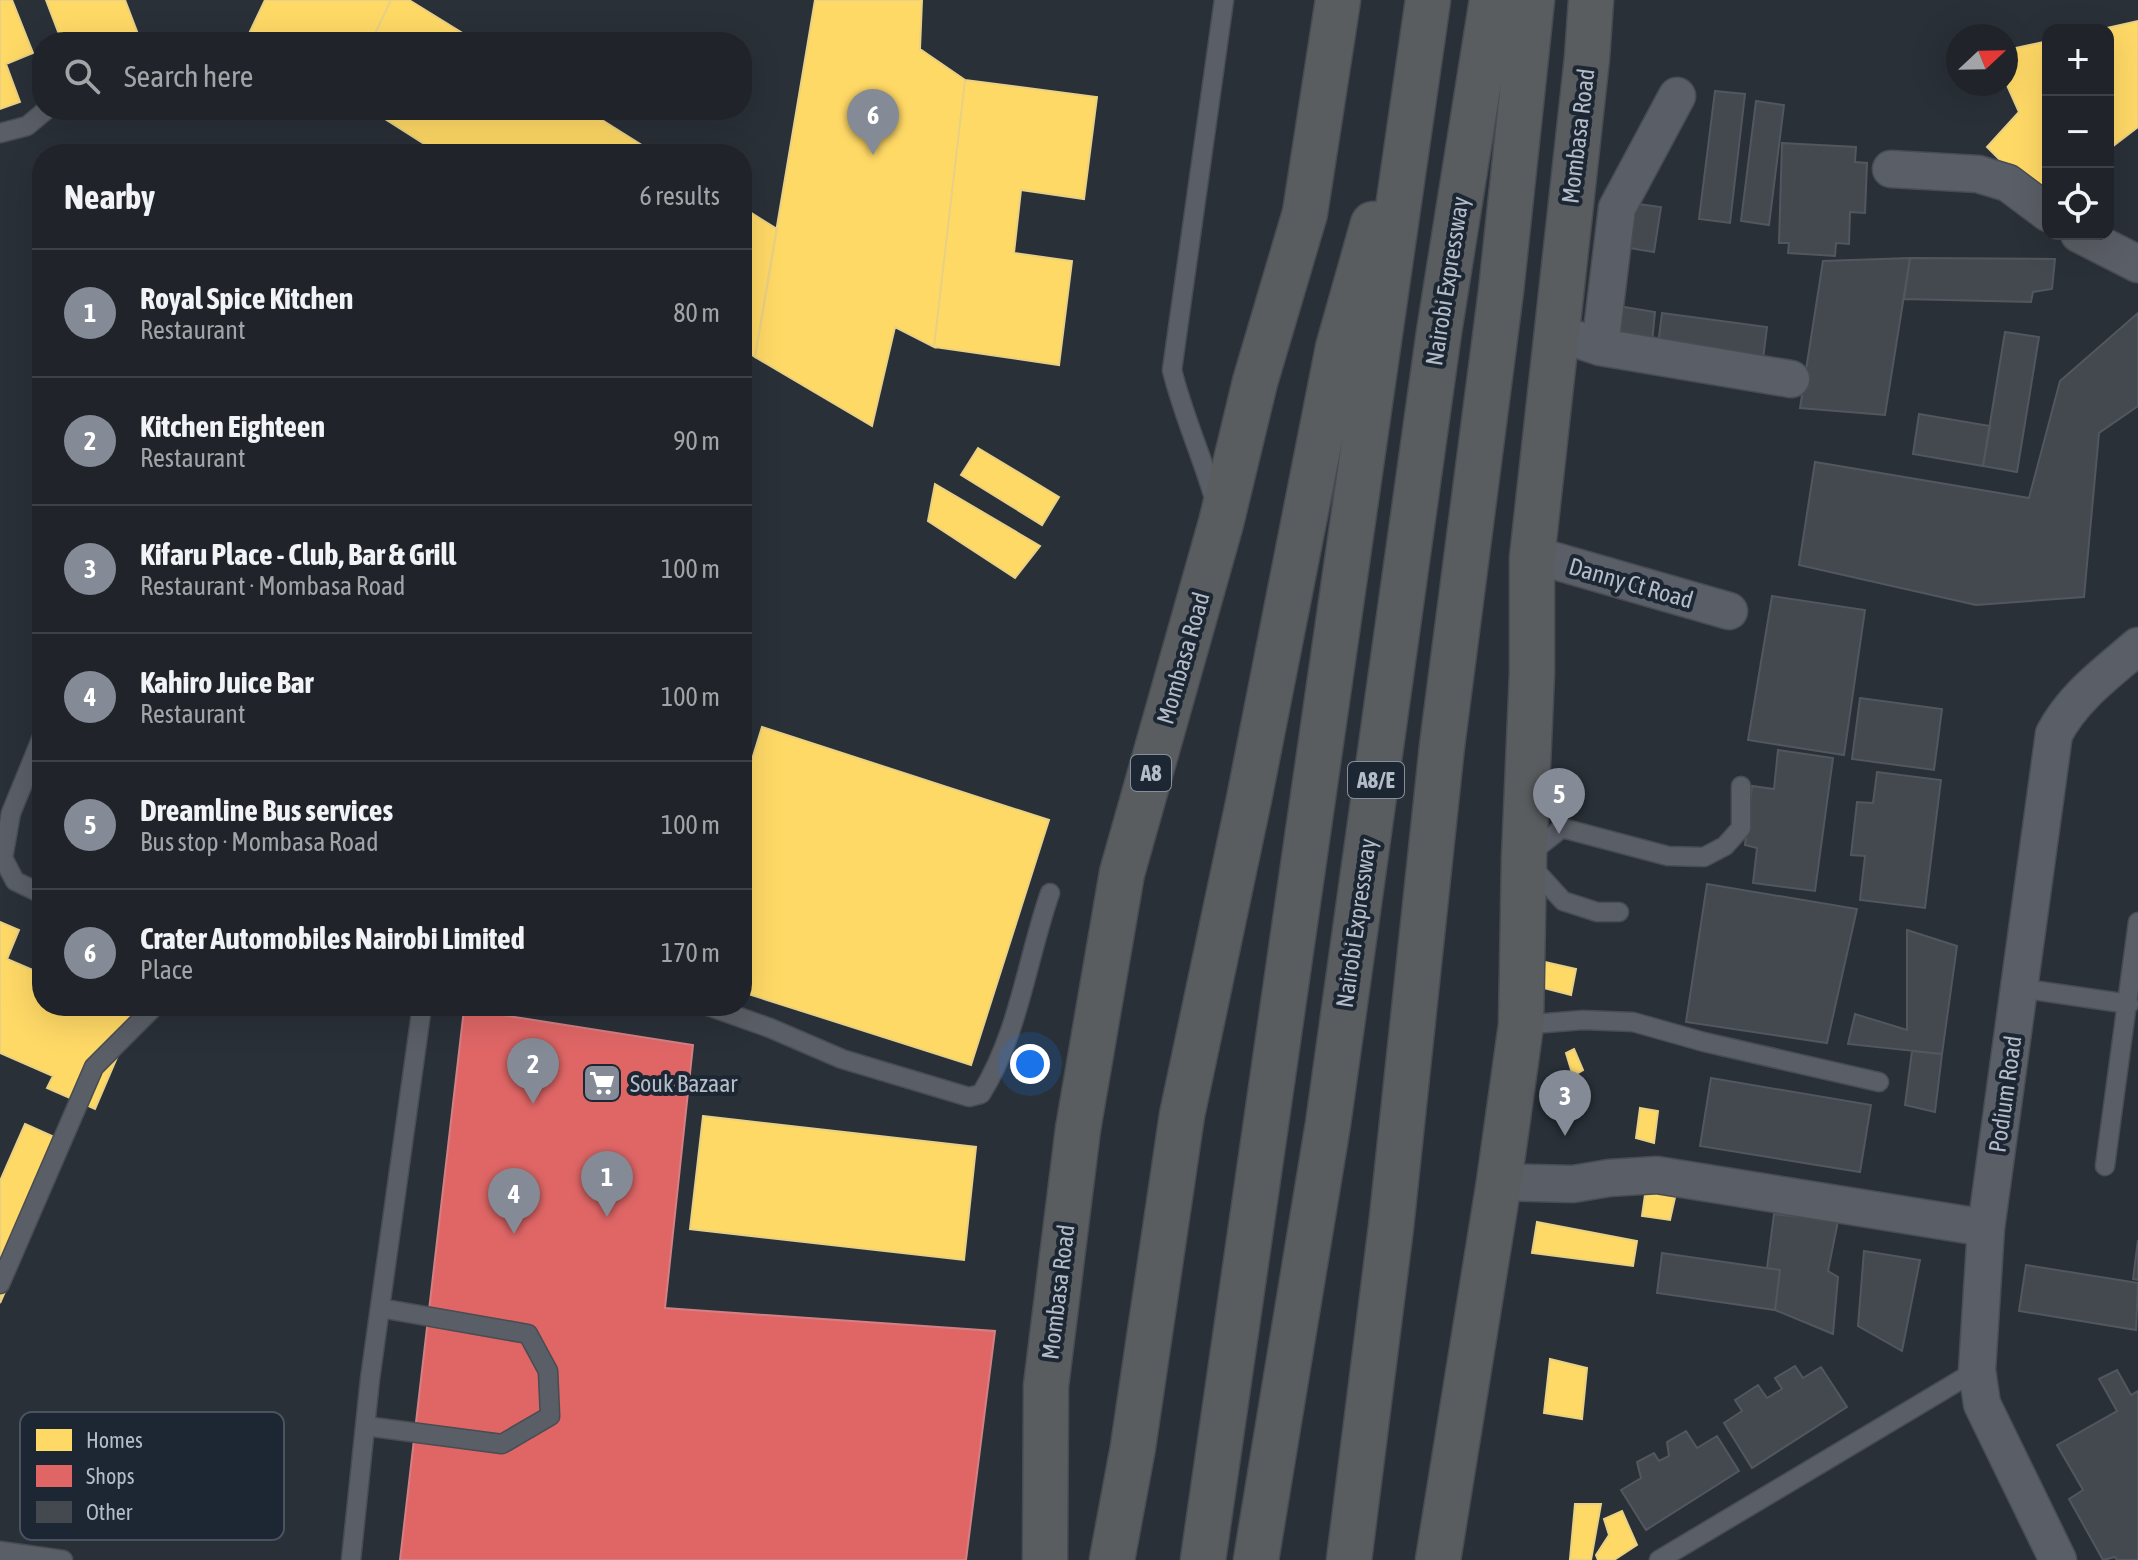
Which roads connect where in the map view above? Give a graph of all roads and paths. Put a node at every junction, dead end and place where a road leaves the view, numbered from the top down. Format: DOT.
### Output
graph roads {
  1 [pos="1224,0"];
  2 [pos="1338,0"];
  3 [pos="1428,0"];
  4 [pos="1492,0"];
  5 [pos="1532,0"];
  6 [pos="1591,0"];
  7 [pos="1422,45"];
  8 [pos="1677,96"];
  9 [pos="34,120"];
  10 [pos="0,133"];
  11 [pos="1891,169"];
  12 [pos="2042,208"];
  13 [pos="2091,240"];
  14 [pos="2138,264"];
  15 [pos="1555,332"];
  16 [pos="1600,347"];
  17 [pos="1791,379"];
  18 [pos="1221,523"];
  19 [pos="1532,558"];
  20 [pos="1729,611"];
  21 [pos="2138,646"];
  22 [pos="32,762"];
  23 [pos="1741,786"];
  24 [pos="1524,858"];
  25 [pos="32,889"];
  26 [pos="1050,893"];
  27 [pos="1619,912"];
  28 [pos="2138,922"];
  29 [pos="2019,988"];
  30 [pos="2129,1004"];
  31 [pos="145,1016"];
  32 [pos="421,1016"];
  33 [pos="736,1016"];
  34 [pos="1521,1025"];
  35 [pos="1879,1082"];
  36 [pos="2105,1166"];
  37 [pos="1499,1182"];
  38 [pos="1986,1228"];
  39 [pos="0,1284"];
  40 [pos="380,1308"];
  41 [pos="1977,1370"];
  42 [pos="365,1426"];
  43 [pos="0,1551"];
  44 [pos="63,1560"];
  45 [pos="351,1560"];
  46 [pos="1045,1560"];
  47 [pos="1112,1560"];
  48 [pos="1203,1560"];
  49 [pos="1256,1560"];
  50 [pos="1349,1560"];
  51 [pos="1438,1560"];
  52 [pos="1659,1560"];
  53 [pos="2058,1560"];
  1 -- 18 [label="lane"];
  2 -- 18 [label="highway, Mombasa Road / A8"];
  3 -- 7 [label="highway, A8/E"];
  4 -- 49 [label="highway, Nairobi Expressway / A8/E"];
  5 -- 50 [label="highway"];
  6 -- 15 [label="highway, Mombasa Road"];
  7 -- 47 [label="highway"];
  7 -- 48 [label="highway, A8/E"];
  8 -- 16 [label="street"];
  9 -- 10 [label="lane"];
  11 -- 12 [label="street"];
  13 -- 14 [label="street"];
  15 -- 16 [label="street"];
  15 -- 19 [label="highway, Mombasa Road"];
  16 -- 17 [label="street"];
  18 -- 46 [label="highway, Mombasa Road / A8"];
  19 -- 20 [label="street, Danny Ct Road"];
  19 -- 24 [label="highway, Mombasa Road"];
  21 -- 29 [label="street, Podium Road"];
  22 -- 25 [label="lane"];
  23 -- 24 [label="lane"];
  24 -- 27 [label="lane"];
  24 -- 34 [label="highway, Mombasa Road"];
  26 -- 33 [label="lane"];
  28 -- 30 [label="lane"];
  29 -- 30 [label="lane"];
  29 -- 38 [label="street, Podium Road"];
  30 -- 36 [label="lane"];
  31 -- 39 [label="lane"];
  32 -- 40 [label="lane"];
  34 -- 35 [label="lane"];
  34 -- 37 [label="highway, Mombasa Road"];
  37 -- 38 [label="street"];
  37 -- 51 [label="highway, Mombasa Road"];
  38 -- 41 [label="street, Podium Road"];
  40 -- 42 [label="lane"];
  40 -- 42 [label="lane"];
  41 -- 52 [label="lane"];
  41 -- 53 [label="street, Podium Road"];
  42 -- 45 [label="lane"];
  43 -- 44 [label="lane"];
}
